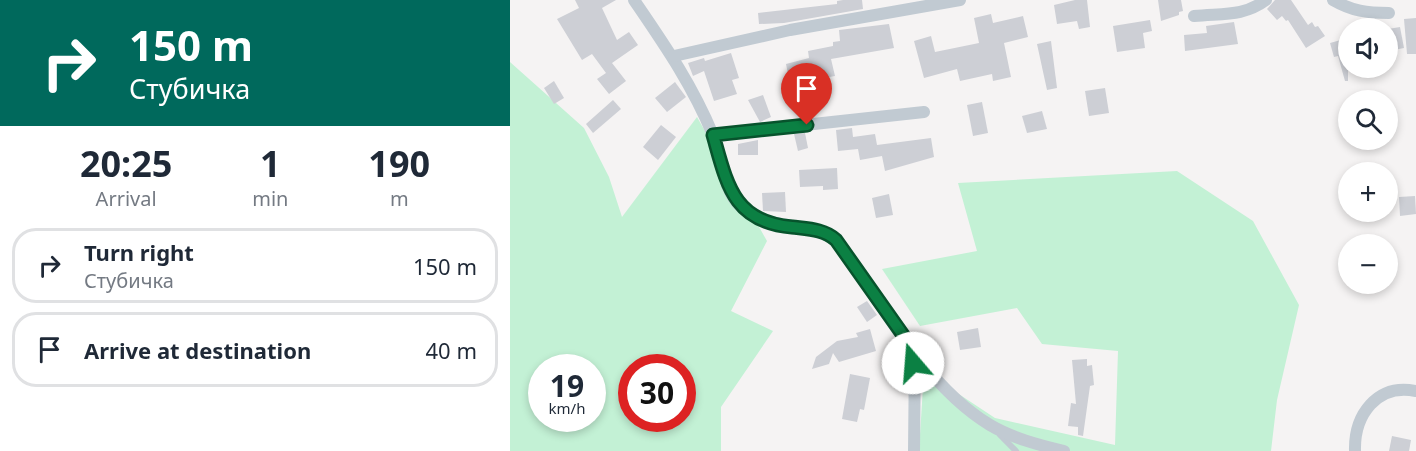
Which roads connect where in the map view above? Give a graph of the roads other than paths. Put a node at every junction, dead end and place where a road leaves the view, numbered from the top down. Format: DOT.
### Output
graph roads {
  1 [pos="634,0"];
  2 [pos="960,0"];
  3 [pos="1266,0"];
  4 [pos="1332,0"];
  5 [pos="1389,13"];
  6 [pos="1194,16"];
  7 [pos="674,56"];
  8 [pos="924,112"];
  9 [pos="713,135"];
  10 [pos="915,352"];
  11 [pos="1416,391"];
  12 [pos="991,425"];
  13 [pos="914,451"];
  14 [pos="1016,451"];
  15 [pos="1064,451"];
  16 [pos="1355,451"];
  1 -- 7 [label="street"];
  2 -- 7 [label="street"];
  3 -- 6 [label="street"];
  4 -- 5 [label="street"];
  7 -- 9 [label="street"];
  8 -- 9 [label="street"];
  9 -- 10 [label="street"];
  10 -- 12 [label="street"];
  10 -- 13 [label="street"];
  11 -- 16 [label="street"];
  12 -- 14 [label="lane"];
  12 -- 15 [label="street"];
}
